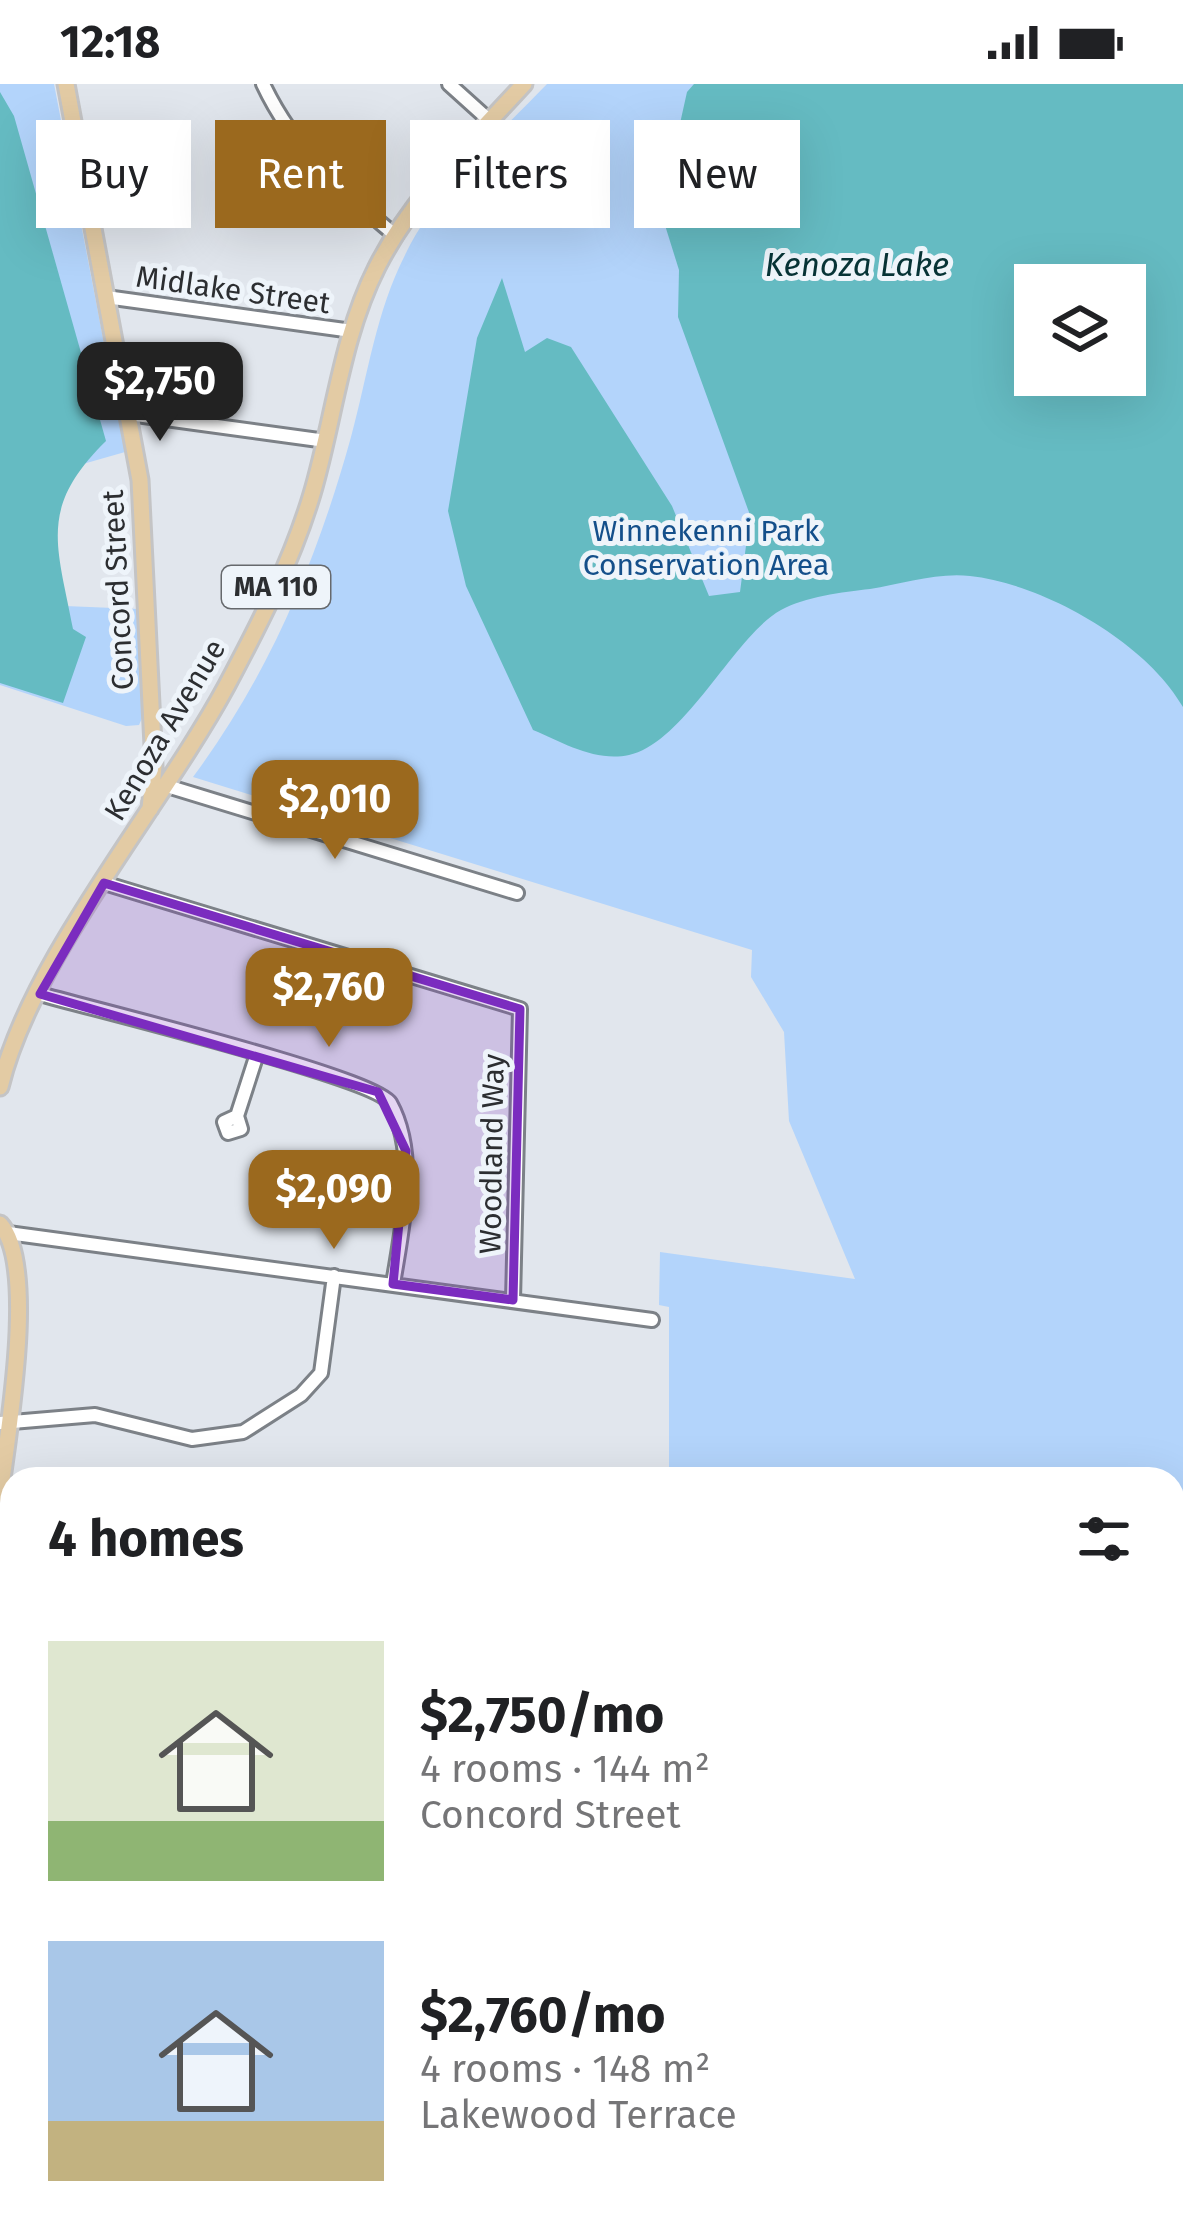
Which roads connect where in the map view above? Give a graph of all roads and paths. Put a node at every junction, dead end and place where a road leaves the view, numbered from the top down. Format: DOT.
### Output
graph roads {
  1 [pos="66,84"];
  2 [pos="263,84"];
  3 [pos="449,84"];
  4 [pos="524,84"];
  5 [pos="489,120"];
  6 [pos="491,120"];
  7 [pos="410,213"];
  8 [pos="396,236"];
  9 [pos="106,297"];
  10 [pos="352,331"];
  11 [pos="129,414"];
  12 [pos="326,441"];
  13 [pos="166,786"];
  14 [pos="150,812"];
  15 [pos="104,883"];
  16 [pos="517,893"];
  17 [pos="40,994"];
  18 [pos="256,1054"];
  19 [pos="1,1078"];
  20 [pos="237,1116"];
  21 [pos="4,1228"];
  22 [pos="334,1276"];
  23 [pos="393,1284"];
  24 [pos="512,1300"];
  25 [pos="652,1320"];
  26 [pos="4,1422"];
  27 [pos="2,1467"];
  1 -- 9 [label="main road, Concord Street"];
  2 -- 8 [label="street"];
  3 -- 5 [label="street"];
  4 -- 6 [label="main road, Kenoza Avenue / MA 110"];
  7 -- 8 [label="main road, Kenoza Avenue / MA 110"];
  8 -- 10 [label="main road, Kenoza Avenue / MA 110"];
  9 -- 10 [label="street, Midlake Street"];
  9 -- 11 [label="main road, Concord Street"];
  10 -- 12 [label="main road, Kenoza Avenue / MA 110"];
  11 -- 12 [label="street"];
  11 -- 14 [label="main road, Concord Street"];
  12 -- 13 [label="main road, Kenoza Avenue / MA 110"];
  13 -- 14 [label="main road, Kenoza Avenue / MA 110"];
  13 -- 16 [label="street"];
  14 -- 15 [label="main road, Kenoza Avenue / MA 110"];
  15 -- 17 [label="main road, Kenoza Avenue / MA 110"];
  15 -- 24 [label="street, Woodland Way"];
  17 -- 18 [label="street"];
  17 -- 19 [label="main road, Kenoza Avenue / MA 110"];
  18 -- 20 [label="street"];
  18 -- 23 [label="street"];
  21 -- 22 [label="street"];
  21 -- 26 [label="main road"];
  22 -- 23 [label="street"];
  22 -- 26 [label="street"];
  23 -- 24 [label="street"];
  24 -- 25 [label="street"];
  26 -- 27 [label="main road"];
}
